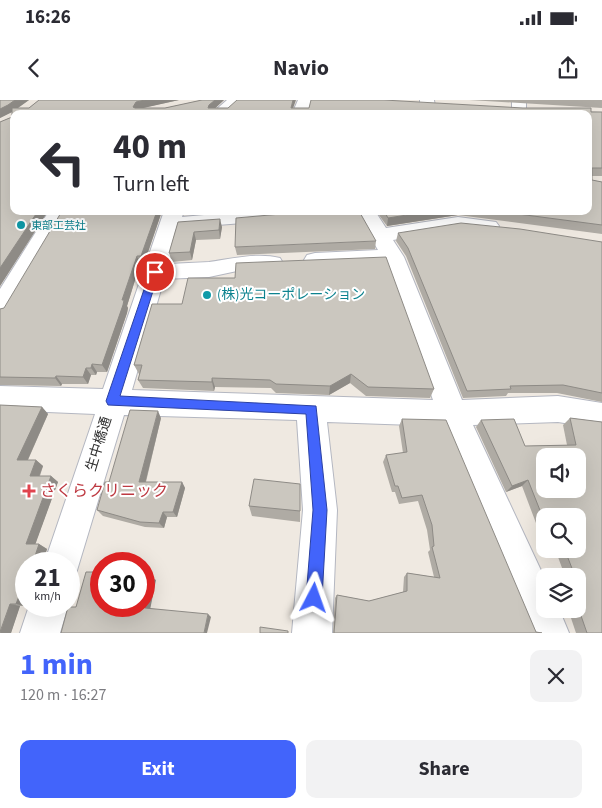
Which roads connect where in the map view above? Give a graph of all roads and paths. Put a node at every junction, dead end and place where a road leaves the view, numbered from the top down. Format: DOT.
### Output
graph roads {
  1 [pos="424,105"];
  2 [pos="444,105"];
  3 [pos="519,105"];
  4 [pos="500,108"];
  5 [pos="537,110"];
  6 [pos="57,215"];
  7 [pos="236,215"];
  8 [pos="368,215"];
  9 [pos="172,218"];
  10 [pos="506,228"];
  11 [pos="380,235"];
  12 [pos="393,256"];
  13 [pos="155,272"];
  14 [pos="0,309"];
  15 [pos="0,398"];
  16 [pos="112,401"];
  17 [pos="311,409"];
  18 [pos="453,413"];
  19 [pos="602,416"];
  20 [pos="66,552"];
  21 [pos="45,617"];
  22 [pos="40,633"];
  23 [pos="312,633"];
  24 [pos="549,633"];
  1 -- 2 [label="street"];
  3 -- 4 [label="street"];
  3 -- 5 [label="street"];
  6 -- 14 [label="street"];
  7 -- 9 [label="street"];
  8 -- 11 [label="street"];
  9 -- 13 [label="street, 生中橋通"];
  10 -- 11 [label="street"];
  11 -- 12 [label="street"];
  12 -- 13 [label="street"];
  12 -- 18 [label="street"];
  13 -- 16 [label="street, 生中橋通"];
  15 -- 16 [label="street"];
  16 -- 17 [label="street"];
  16 -- 20 [label="street, 生中橋通"];
  17 -- 18 [label="street"];
  17 -- 23 [label="street"];
  18 -- 19 [label="street"];
  18 -- 24 [label="street"];
  21 -- 22 [label="street"];
}
